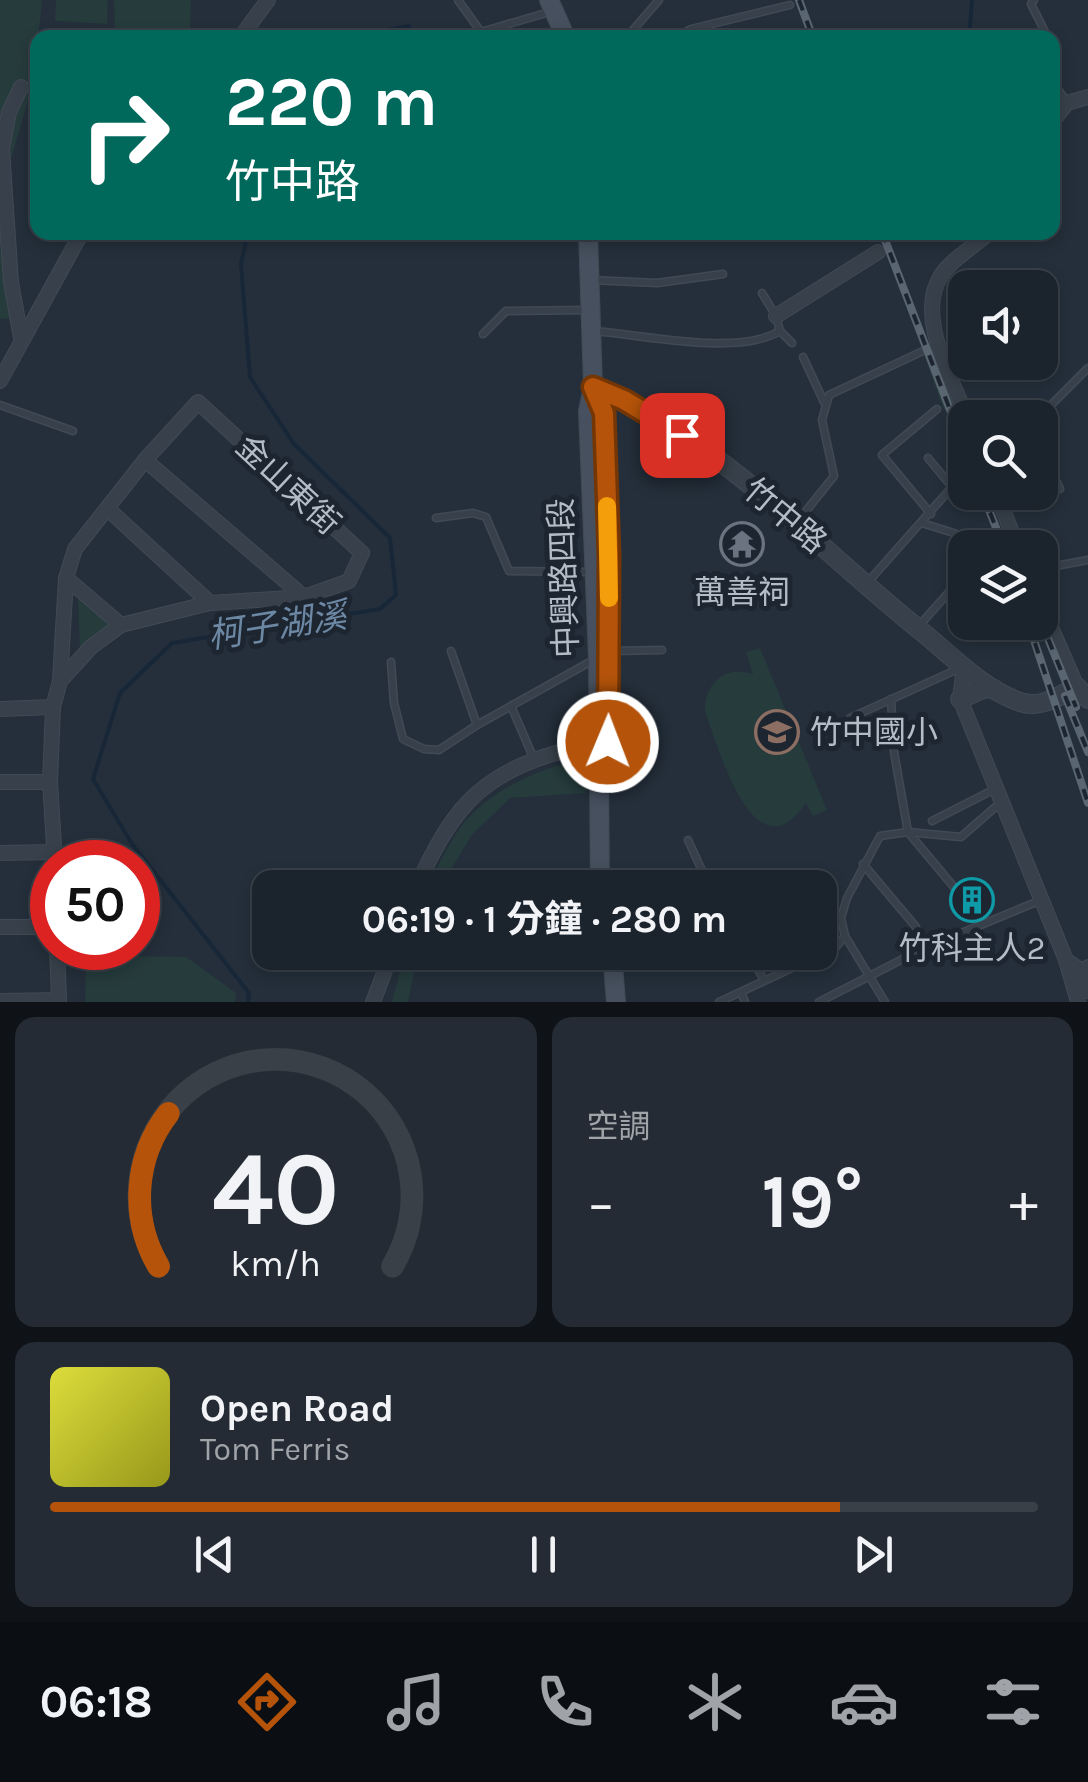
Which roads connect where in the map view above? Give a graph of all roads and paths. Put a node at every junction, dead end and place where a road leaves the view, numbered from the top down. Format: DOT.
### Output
graph roads {
  1 [pos="268,0"];
  2 [pos="458,0"];
  3 [pos="659,0"];
  4 [pos="1034,0"];
  5 [pos="552,5"];
  6 [pos="790,5"];
  7 [pos="246,30"];
  8 [pos="480,30"];
  9 [pos="486,30"];
  10 [pos="563,30"];
  11 [pos="633,30"];
  12 [pos="688,30"];
  13 [pos="1044,30"];
  14 [pos="22,87"];
  15 [pos="1060,93"];
  16 [pos="1088,97"];
  17 [pos="1067,103"];
  18 [pos="1060,112"];
  19 [pos="78,240"];
  20 [pos="588,240"];
  21 [pos="981,240"];
  22 [pos="878,252"];
  23 [pos="723,274"];
  24 [pos="589,280"];
  25 [pos="762,293"];
  26 [pos="590,310"];
  27 [pos="778,323"];
  28 [pos="591,330"];
  29 [pos="483,334"];
  30 [pos="21,338"];
  31 [pos="792,343"];
  32 [pos="939,344"];
  33 [pos="803,357"];
  34 [pos="1088,368"];
  35 [pos="0,381"];
  36 [pos="593,387"];
  37 [pos="961,400"];
  38 [pos="1056,400"];
  39 [pos="825,403"];
  40 [pos="0,405"];
  41 [pos="937,409"];
  42 [pos="73,432"];
  43 [pos="928,458"];
  44 [pos="145,460"];
  45 [pos="1058,484"];
  46 [pos="1060,488"];
  47 [pos="109,510"];
  48 [pos="931,514"];
  49 [pos="436,518"];
  50 [pos="798,522"];
  51 [pos="922,523"];
  52 [pos="948,533"];
  53 [pos="1088,560"];
  54 [pos="599,561"];
  55 [pos="1058,566"];
  56 [pos="66,578"];
  57 [pos="864,586"];
  58 [pos="948,593"];
  59 [pos="304,597"];
  60 [pos="210,603"];
  61 [pos="121,624"];
  62 [pos="917,628"];
  63 [pos="1058,640"];
  64 [pos="662,650"];
  65 [pos="451,651"];
  66 [pos="604,654"];
  67 [pos="391,662"];
  68 [pos="964,666"];
  69 [pos="60,681"];
  70 [pos="994,690"];
  71 [pos="1082,693"];
  72 [pos="891,700"];
  73 [pos="960,700"];
  74 [pos="510,706"];
  75 [pos="53,707"];
  76 [pos="0,709"];
  77 [pos="850,718"];
  78 [pos="477,725"];
  79 [pos="603,742"];
  80 [pos="534,759"];
  81 [pos="0,782"];
  82 [pos="50,782"];
  83 [pos="999,795"];
  84 [pos="932,822"];
  85 [pos="908,832"];
  86 [pos="54,840"];
  87 [pos="688,840"];
  88 [pos="0,853"];
  89 [pos="30,855"];
  90 [pos="863,864"];
  91 [pos="425,870"];
  92 [pos="600,870"];
  93 [pos="609,870"];
  94 [pos="702,870"];
  95 [pos="958,892"];
  96 [pos="1042,900"];
  97 [pos="0,927"];
  98 [pos="30,927"];
  99 [pos="916,927"];
  100 [pos="846,936"];
  101 [pos="1066,960"];
  102 [pos="58,970"];
  103 [pos="386,970"];
  104 [pos="606,970"];
  105 [pos="609,970"];
  106 [pos="758,970"];
  107 [pos="1086,970"];
  108 [pos="870,978"];
  109 [pos="764,980"];
  110 [pos="1088,991"];
  111 [pos="740,992"];
  112 [pos="60,1000"];
  113 [pos="0,1001"];
  114 [pos="374,1002"];
  115 [pos="604,1002"];
  116 [pos="616,1002"];
  117 [pos="718,1002"];
  118 [pos="746,1002"];
  119 [pos="820,1002"];
  120 [pos="885,1002"];
  121 [pos="1078,1002"];
  1 -- 7 [label="street"];
  2 -- 8 [label="lane"];
  3 -- 11 [label="lane"];
  4 -- 13 [label="lane"];
  5 -- 9 [label="lane"];
  5 -- 10 [label="main road"];
  6 -- 12 [label="lane"];
  14 -- 30 [label="street"];
  15 -- 17 [label="lane"];
  16 -- 17 [label="street"];
  17 -- 18 [label="street"];
  19 -- 30 [label="street"];
  20 -- 24 [label="main road, 中興路四段"];
  21 -- 32 [label="street"];
  22 -- 27 [label="street"];
  23 -- 24 [label="lane"];
  24 -- 26 [label="main road, 中興路四段"];
  25 -- 27 [label="lane"];
  26 -- 28 [label="main road, 中興路四段"];
  26 -- 29 [label="lane"];
  27 -- 28 [label="lane"];
  27 -- 31 [label="lane"];
  28 -- 36 [label="main road, 中興路四段"];
  30 -- 35 [label="street"];
  32 -- 37 [label="street"];
  32 -- 39 [label="lane"];
  33 -- 39 [label="lane"];
  34 -- 38 [label="lane"];
  36 -- 50 [label="street, 竹中路"];
  36 -- 54 [label="main road, 中興路四段"];
  39 -- 50 [label="lane"];
  40 -- 42 [label="lane"];
  41 -- 48 [label="lane"];
  43 -- 48 [label="lane"];
  44 -- 47 [label="street, 金山東街"];
  44 -- 59 [label="street"];
  44 -- 59 [label="street, 金山東街"];
  45 -- 46 [label="lane"];
  47 -- 56 [label="street, 金山東街"];
  47 -- 60 [label="street"];
  48 -- 51 [label="lane"];
  49 -- 54 [label="lane"];
  50 -- 57 [label="street, 竹中路"];
  51 -- 52 [label="lane"];
  51 -- 57 [label="lane"];
  53 -- 55 [label="lane"];
  54 -- 66 [label="main road, 中興路四段"];
  56 -- 61 [label="street"];
  56 -- 69 [label="street, 金山東街"];
  57 -- 62 [label="street, 竹中路"];
  58 -- 62 [label="lane"];
  59 -- 60 [label="street, 金山東街"];
  60 -- 61 [label="street, 金山東街"];
  61 -- 69 [label="street, 金山東街"];
  62 -- 68 [label="street, 竹中路"];
  63 -- 71 [label="street"];
  64 -- 66 [label="lane"];
  65 -- 78 [label="lane"];
  66 -- 74 [label="lane"];
  66 -- 79 [label="main road, 中興路四段"];
  67 -- 78 [label="lane"];
  68 -- 70 [label="street, 竹中路"];
  68 -- 72 [label="lane"];
  68 -- 73 [label="street"];
  69 -- 75 [label="street, 金山東街"];
  70 -- 71 [label="street, 竹中路"];
  70 -- 73 [label="street"];
  72 -- 77 [label="lane"];
  72 -- 85 [label="lane"];
  73 -- 83 [label="street"];
  74 -- 78 [label="lane"];
  74 -- 80 [label="lane"];
  75 -- 76 [label="street"];
  75 -- 82 [label="street, 金山東街"];
  79 -- 80 [label="street"];
  79 -- 92 [label="main road, 中興路四段"];
  79 -- 93 [label="main road, 中興路四段"];
  80 -- 91 [label="street"];
  81 -- 82 [label="street"];
  82 -- 86 [label="street, 金山東街"];
  83 -- 84 [label="lane"];
  83 -- 85 [label="lane"];
  83 -- 96 [label="street"];
  85 -- 90 [label="lane"];
  85 -- 95 [label="lane"];
  87 -- 94 [label="lane"];
  88 -- 89 [label="street"];
  90 -- 99 [label="lane"];
  90 -- 100 [label="lane"];
  96 -- 101 [label="street"];
  96 -- 108 [label="lane"];
  97 -- 98 [label="street"];
  100 -- 108 [label="lane"];
  100 -- 109 [label="lane"];
  101 -- 107 [label="street"];
  101 -- 121 [label="street"];
  102 -- 112 [label="street"];
  103 -- 114 [label="street"];
  104 -- 115 [label="main road"];
  105 -- 116 [label="main road"];
  106 -- 109 [label="lane"];
  107 -- 110 [label="street"];
  108 -- 119 [label="lane"];
  108 -- 120 [label="lane"];
  109 -- 111 [label="lane"];
  111 -- 117 [label="lane"];
  111 -- 118 [label="lane"];
  112 -- 113 [label="street"];
}
